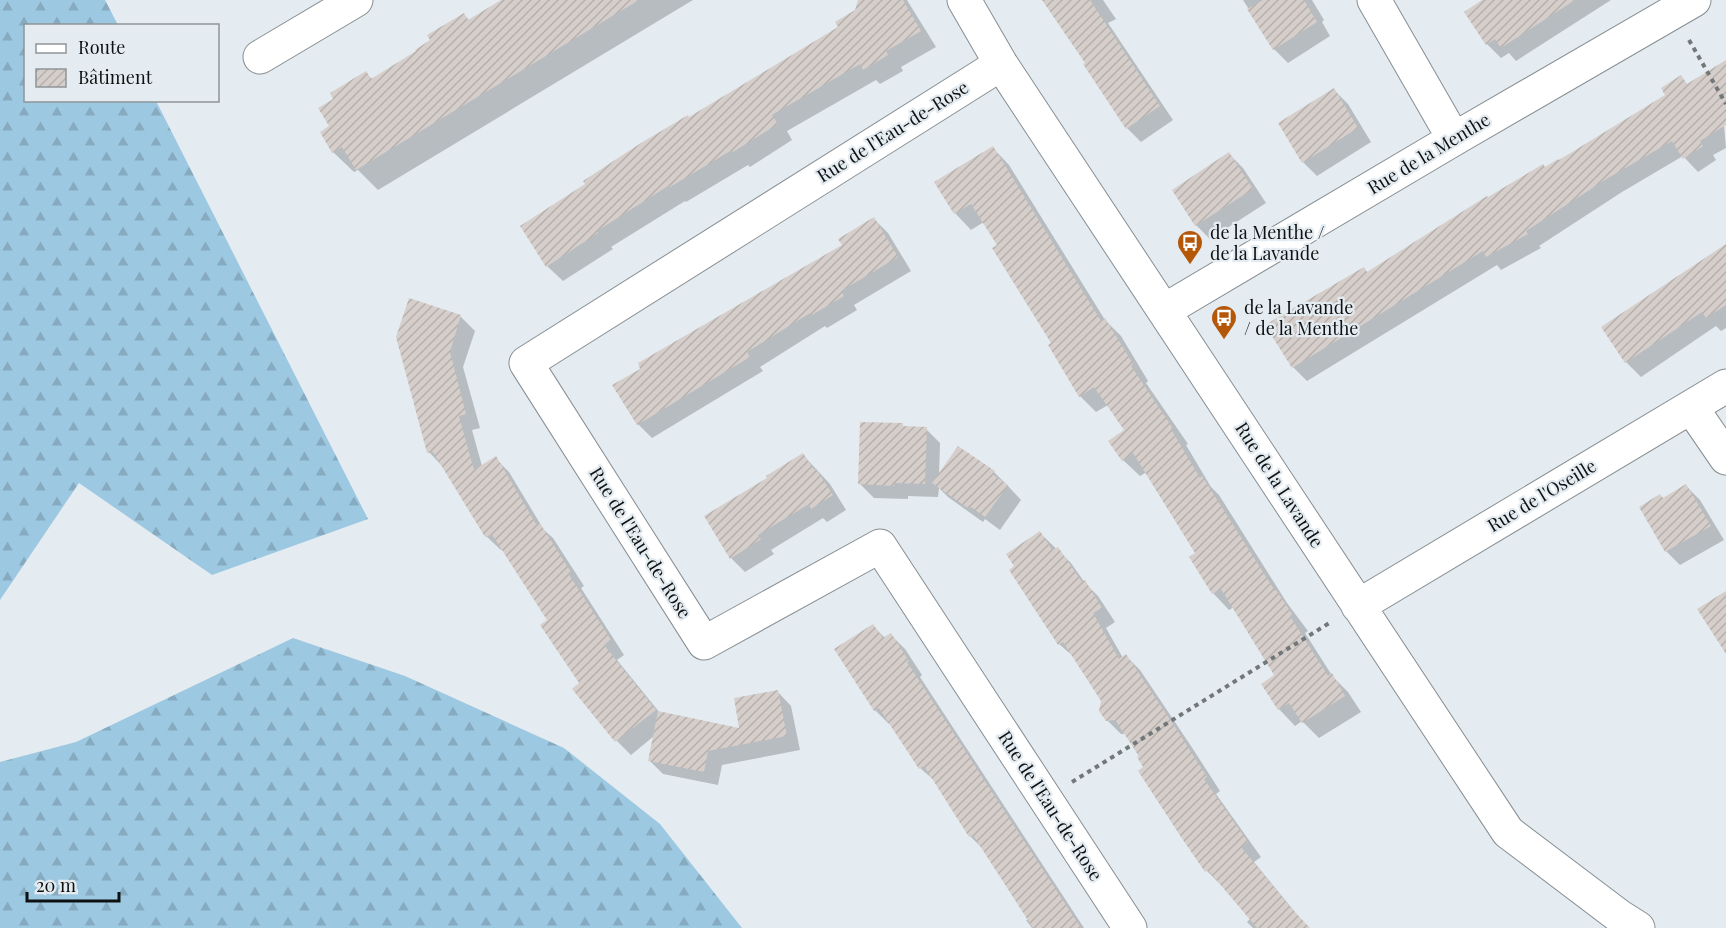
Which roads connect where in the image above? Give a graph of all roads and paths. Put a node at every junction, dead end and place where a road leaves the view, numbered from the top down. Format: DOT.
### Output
graph roads {
  1 [pos="356,0"];
  2 [pos="964,0"];
  3 [pos="1374,0"];
  4 [pos="1683,6"];
  5 [pos="260,57"];
  6 [pos="1001,64"];
  7 [pos="1726,104"];
  8 [pos="1454,139"];
  9 [pos="1165,310"];
  10 [pos="1726,386"];
  11 [pos="1691,407"];
  12 [pos="1726,458"];
  13 [pos="1358,606"];
  14 [pos="1045,799"];
  15 [pos="1130,928"];
  16 [pos="1638,928"];
  1 -- 5 [label="street"];
  2 -- 6 [label="street, Rue de la Lavande"];
  3 -- 8 [label="street"];
  4 -- 7 [label="path"];
  4 -- 8 [label="street, Rue de la Menthe"];
  6 -- 9 [label="street, Rue de la Lavande"];
  6 -- 14 [label="street, Rue de l'Eau-de-Rose"];
  8 -- 9 [label="street, Rue de la Menthe"];
  9 -- 13 [label="street, Rue de la Lavande"];
  10 -- 11 [label="street, Rue de l'Oseille"];
  11 -- 12 [label="street"];
  11 -- 13 [label="street, Rue de l'Oseille"];
  13 -- 14 [label="path"];
  13 -- 16 [label="street, Rue de la Lavande"];
  14 -- 15 [label="street, Rue de l'Eau-de-Rose"];
}
